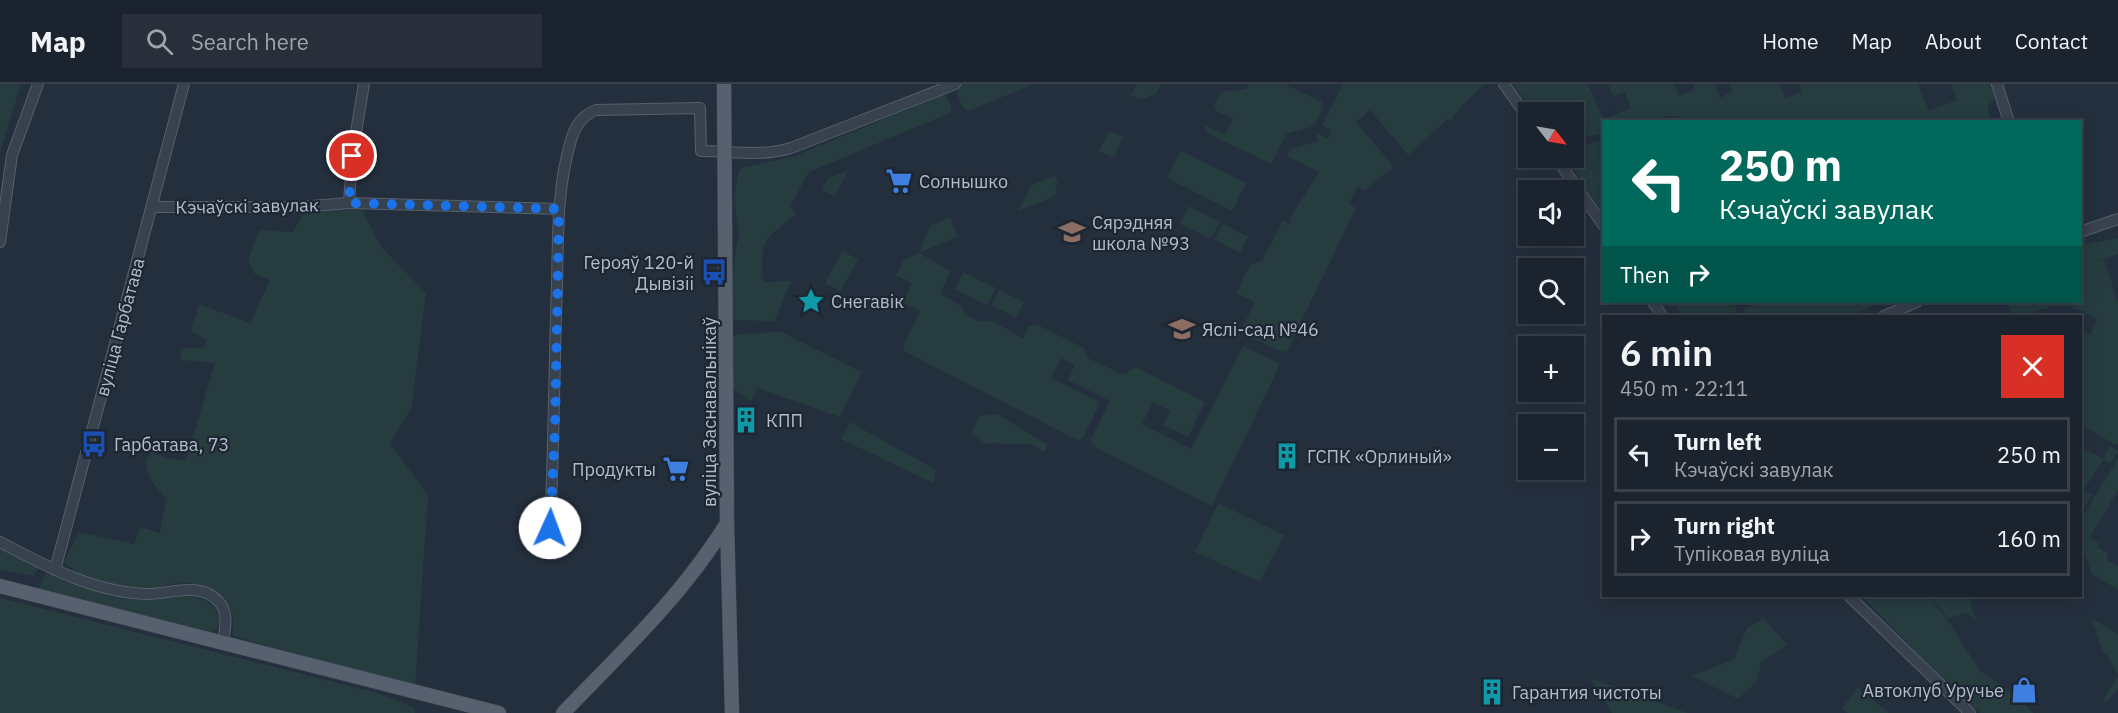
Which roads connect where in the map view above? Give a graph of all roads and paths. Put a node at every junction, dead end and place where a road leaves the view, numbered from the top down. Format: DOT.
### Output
graph roads {
  1 [pos="38,84"];
  2 [pos="184,84"];
  3 [pos="364,84"];
  4 [pos="724,84"];
  5 [pos="955,84"];
  6 [pos="1504,84"];
  7 [pos="1997,84"];
  8 [pos="1518,104"];
  9 [pos="2008,120"];
  10 [pos="725,151"];
  11 [pos="1563,168"];
  12 [pos="349,203"];
  13 [pos="152,207"];
  14 [pos="559,209"];
  15 [pos="2118,219"];
  16 [pos="1602,223"];
  17 [pos="2082,231"];
  18 [pos="0,242"];
  19 [pos="1915,303"];
  20 [pos="1886,315"];
  21 [pos="727,523"];
  22 [pos="550,528"];
  23 [pos="0,542"];
  24 [pos="55,570"];
  25 [pos="0,586"];
  26 [pos="1850,597"];
  27 [pos="223,642"];
  28 [pos="499,713"];
  29 [pos="563,713"];
  30 [pos="732,713"];
  31 [pos="1970,713"];
  1 -- 18 [label="street"];
  2 -- 13 [label="street, вуліца Гарбатава"];
  3 -- 12 [label="street"];
  4 -- 10 [label="main road, вуліца Заснавальнікаў"];
  5 -- 10 [label="street"];
  6 -- 8 [label="street"];
  7 -- 9 [label="street"];
  10 -- 14 [label="street"];
  10 -- 21 [label="main road, вуліца Заснавальнікаў"];
  11 -- 16 [label="street"];
  12 -- 13 [label="street, Кэчаўскі завулак"];
  12 -- 14 [label="street, Кэчаўскі завулак"];
  13 -- 24 [label="street, вуліца Гарбатава"];
  14 -- 22 [label="street"];
  15 -- 17 [label="street"];
  19 -- 20 [label="street"];
  21 -- 29 [label="main road, вуліца Заснавальнікаў"];
  21 -- 30 [label="main road"];
  23 -- 24 [label="street"];
  24 -- 27 [label="street"];
  25 -- 27 [label="main road"];
  26 -- 31 [label="street"];
  27 -- 28 [label="main road"];
}
